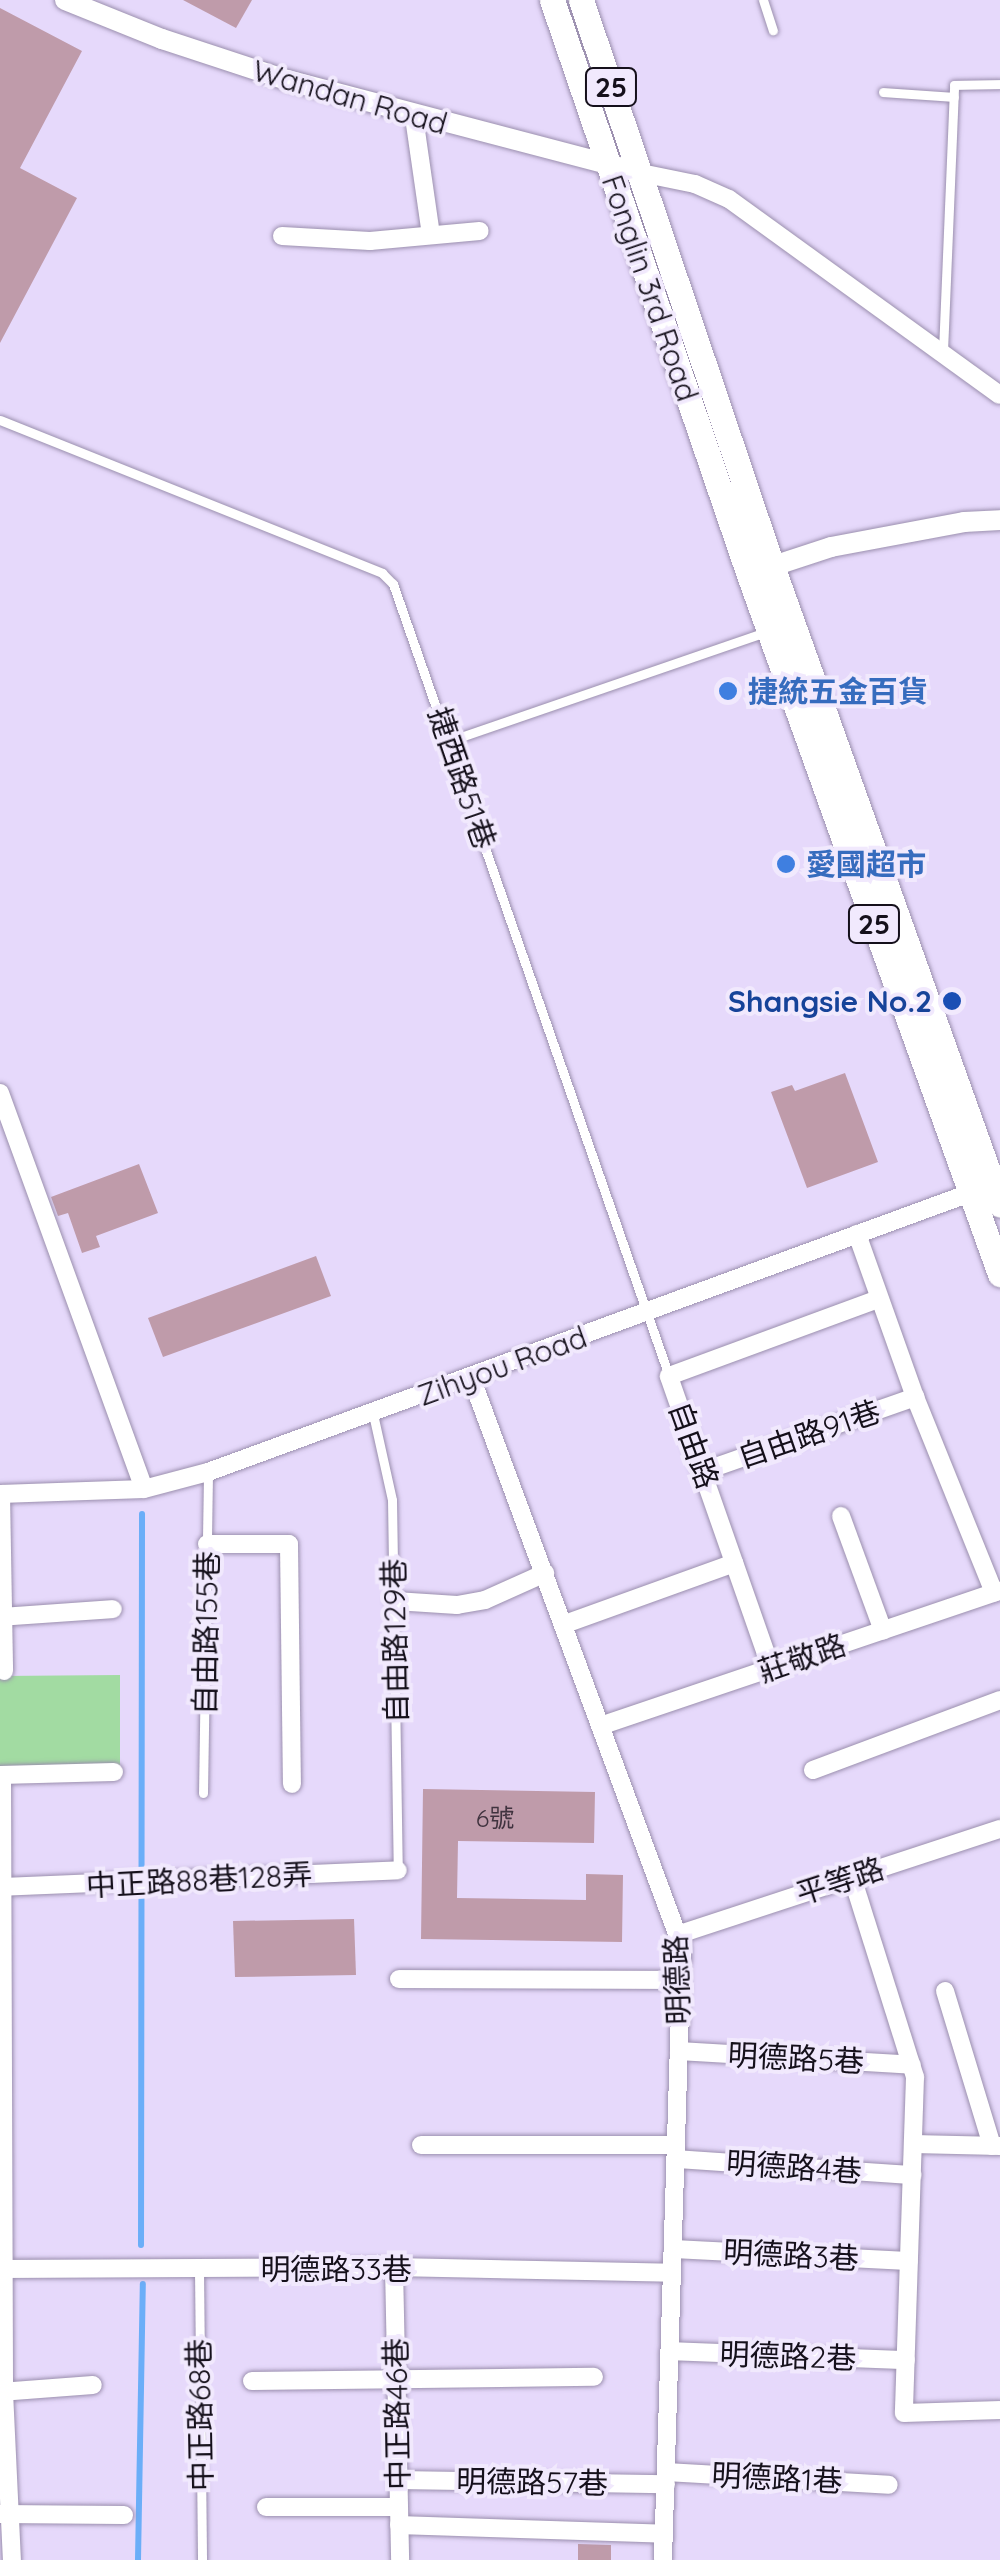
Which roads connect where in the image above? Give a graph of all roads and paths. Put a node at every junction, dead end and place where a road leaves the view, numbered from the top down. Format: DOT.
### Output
graph roads {
  1 [pos="66,0"];
  2 [pos="552,0"];
  3 [pos="582,0"];
  4 [pos="763,0"];
  5 [pos="108,8"];
  6 [pos="773,30"];
  7 [pos="1000,84"];
  8 [pos="883,92"];
  9 [pos="954,98"];
  10 [pos="414,116"];
  11 [pos="610,168"];
  12 [pos="641,173"];
  13 [pos="480,232"];
  14 [pos="431,235"];
  15 [pos="282,236"];
  16 [pos="943,354"];
  17 [pos="1000,395"];
  18 [pos="0,420"];
  19 [pos="1000,520"];
  20 [pos="760,571"];
  21 [pos="769,631"];
  22 [pos="449,741"];
  23 [pos="0,1093"];
  24 [pos="988,1194"];
  25 [pos="857,1234"];
  26 [pos="1000,1274"];
  27 [pos="878,1299"];
  28 [pos="646,1312"];
  29 [pos="669,1376"];
  30 [pos="471,1377"];
  31 [pos="914,1397"];
  32 [pos="373,1414"];
  33 [pos="704,1471"];
  34 [pos="208,1472"];
  35 [pos="144,1489"];
  36 [pos="0,1494"];
  37 [pos="841,1516"];
  38 [pos="207,1544"];
  39 [pos="734,1563"];
  40 [pos="545,1573"];
  41 [pos="997,1592"];
  42 [pos="394,1601"];
  43 [pos="114,1609"];
  44 [pos="1,1618"];
  45 [pos="565,1624"];
  46 [pos="883,1631"];
  47 [pos="771,1668"];
  48 [pos="4,1671"];
  49 [pos="1000,1700"];
  50 [pos="603,1726"];
  51 [pos="813,1770"];
  52 [pos="114,1772"];
  53 [pos="1,1775"];
  54 [pos="292,1784"];
  55 [pos="203,1793"];
  56 [pos="1000,1829"];
  57 [pos="398,1870"];
  58 [pos="852,1877"];
  59 [pos="1,1887"];
  60 [pos="680,1934"];
  61 [pos="1,1969"];
  62 [pos="400,1979"];
  63 [pos="681,1980"];
  64 [pos="946,1991"];
  65 [pos="679,2051"];
  66 [pos="0,2064"];
  67 [pos="912,2065"];
  68 [pos="913,2144"];
  69 [pos="421,2145"];
  70 [pos="996,2146"];
  71 [pos="676,2152"];
  72 [pos="2,2162"];
  73 [pos="912,2175"];
  74 [pos="673,2250"];
  75 [pos="909,2261"];
  76 [pos="394,2267"];
  77 [pos="2,2269"];
  78 [pos="199,2270"];
  79 [pos="672,2274"];
  80 [pos="670,2351"];
  81 [pos="906,2360"];
  82 [pos="396,2376"];
  83 [pos="594,2378"];
  84 [pos="252,2381"];
  85 [pos="94,2385"];
  86 [pos="2,2392"];
  87 [pos="1000,2410"];
  88 [pos="666,2478"];
  89 [pos="398,2480"];
  90 [pos="889,2484"];
  91 [pos="266,2507"];
  92 [pos="5,2514"];
  93 [pos="124,2515"];
  94 [pos="399,2516"];
  95 [pos="664,2534"];
  96 [pos="12,2560"];
  97 [pos="202,2560"];
  98 [pos="400,2560"];
  99 [pos="663,2560"];
  1 -- 5 [label="street, Wandan Road"];
  2 -- 11 [label="main road, Fonglin 3rd Road / 25"];
  3 -- 12 [label="main road, Fonglin 3rd Road / 25"];
  4 -- 6 [label="lane"];
  5 -- 10 [label="street, Wandan Road"];
  7 -- 9 [label="lane"];
  8 -- 9 [label="lane"];
  9 -- 16 [label="lane"];
  10 -- 11 [label="street, Wandan Road"];
  10 -- 14 [label="street"];
  11 -- 12 [label="street, Wandan Road"];
  11 -- 20 [label="main road, Fonglin 3rd Road / 25"];
  12 -- 16 [label="street"];
  12 -- 20 [label="main road, Fonglin 3rd Road / 25"];
  13 -- 14 [label="street"];
  14 -- 15 [label="street"];
  16 -- 17 [label="street"];
  18 -- 22 [label="lane, 捷西路51巷"];
  19 -- 20 [label="street"];
  20 -- 21 [label="main road, 25"];
  20 -- 24 [label="main road, 25"];
  21 -- 22 [label="lane"];
  21 -- 24 [label="main road, 25"];
  22 -- 28 [label="lane, 捷西路51巷"];
  23 -- 35 [label="street"];
  24 -- 25 [label="street, Zihyou Road"];
  24 -- 26 [label="main road, 25"];
  25 -- 27 [label="street"];
  25 -- 28 [label="street, Zihyou Road"];
  27 -- 29 [label="street, 自由路"];
  27 -- 31 [label="street"];
  28 -- 29 [label="lane, 捷西路51巷"];
  28 -- 30 [label="street, Zihyou Road"];
  29 -- 33 [label="street, 自由路"];
  30 -- 32 [label="street, Zihyou Road"];
  30 -- 40 [label="street, 明德路"];
  31 -- 33 [label="street, 自由路91巷"];
  31 -- 41 [label="street"];
  32 -- 34 [label="street, Zihyou Road"];
  32 -- 42 [label="lane, 自由路129巷"];
  33 -- 39 [label="street, 自由路"];
  34 -- 35 [label="street, Zihyou Road"];
  34 -- 38 [label="lane, 自由路155巷"];
  35 -- 36 [label="street, Zihyou Road"];
  36 -- 44 [label="street"];
  37 -- 46 [label="street"];
  38 -- 54 [label="street"];
  38 -- 55 [label="lane, 自由路155巷"];
  39 -- 45 [label="street"];
  39 -- 47 [label="street, 自由路"];
  40 -- 42 [label="street"];
  40 -- 45 [label="street, 明德路"];
  41 -- 46 [label="street, 莊敬路"];
  42 -- 57 [label="lane, 自由路129巷"];
  43 -- 44 [label="street"];
  44 -- 48 [label="street"];
  45 -- 50 [label="street, 明德路"];
  46 -- 47 [label="street, 莊敬路"];
  47 -- 50 [label="street, 莊敬路"];
  49 -- 51 [label="street"];
  50 -- 60 [label="street, 明德路"];
  52 -- 53 [label="street"];
  53 -- 59 [label="street"];
  56 -- 58 [label="street, 平等路"];
  57 -- 59 [label="street, 中正路88巷128弄"];
  58 -- 60 [label="street, 平等路"];
  58 -- 67 [label="street"];
  59 -- 61 [label="street"];
  60 -- 63 [label="street, 明德路"];
  61 -- 66 [label="street"];
  62 -- 63 [label="street"];
  63 -- 65 [label="street, 明德路"];
  64 -- 70 [label="street"];
  65 -- 67 [label="street, 明德路5巷"];
  65 -- 71 [label="street, 明德路"];
  66 -- 72 [label="street"];
  67 -- 68 [label="street"];
  68 -- 70 [label="street"];
  68 -- 73 [label="street"];
  69 -- 71 [label="street, 明德路4巷"];
  71 -- 73 [label="street, 明德路4巷"];
  71 -- 74 [label="street, 明德路"];
  72 -- 77 [label="street"];
  73 -- 75 [label="street"];
  74 -- 75 [label="street, 明德路3巷"];
  74 -- 79 [label="street, 明德路"];
  75 -- 81 [label="street"];
  76 -- 78 [label="street, 明德路33巷"];
  76 -- 79 [label="street, 明德路33巷"];
  76 -- 82 [label="street, 中正路46巷"];
  77 -- 78 [label="street, 明德路33巷"];
  77 -- 86 [label="street"];
  78 -- 97 [label="lane, 中正路68巷"];
  79 -- 80 [label="street, 明德路"];
  80 -- 81 [label="street, 明德路2巷"];
  80 -- 88 [label="street, 明德路"];
  81 -- 87 [label="street"];
  82 -- 83 [label="street"];
  82 -- 84 [label="street"];
  82 -- 89 [label="street, 中正路46巷"];
  85 -- 86 [label="street"];
  86 -- 92 [label="street"];
  88 -- 89 [label="street, 明德路57巷"];
  88 -- 90 [label="street, 明德路1巷"];
  88 -- 95 [label="street, 明德路"];
  89 -- 94 [label="street, 中正路46巷"];
  91 -- 94 [label="street"];
  92 -- 93 [label="street"];
  92 -- 96 [label="street"];
  94 -- 95 [label="street"];
  94 -- 98 [label="street, 中正路46巷"];
  95 -- 99 [label="street, 明德路"];
}
